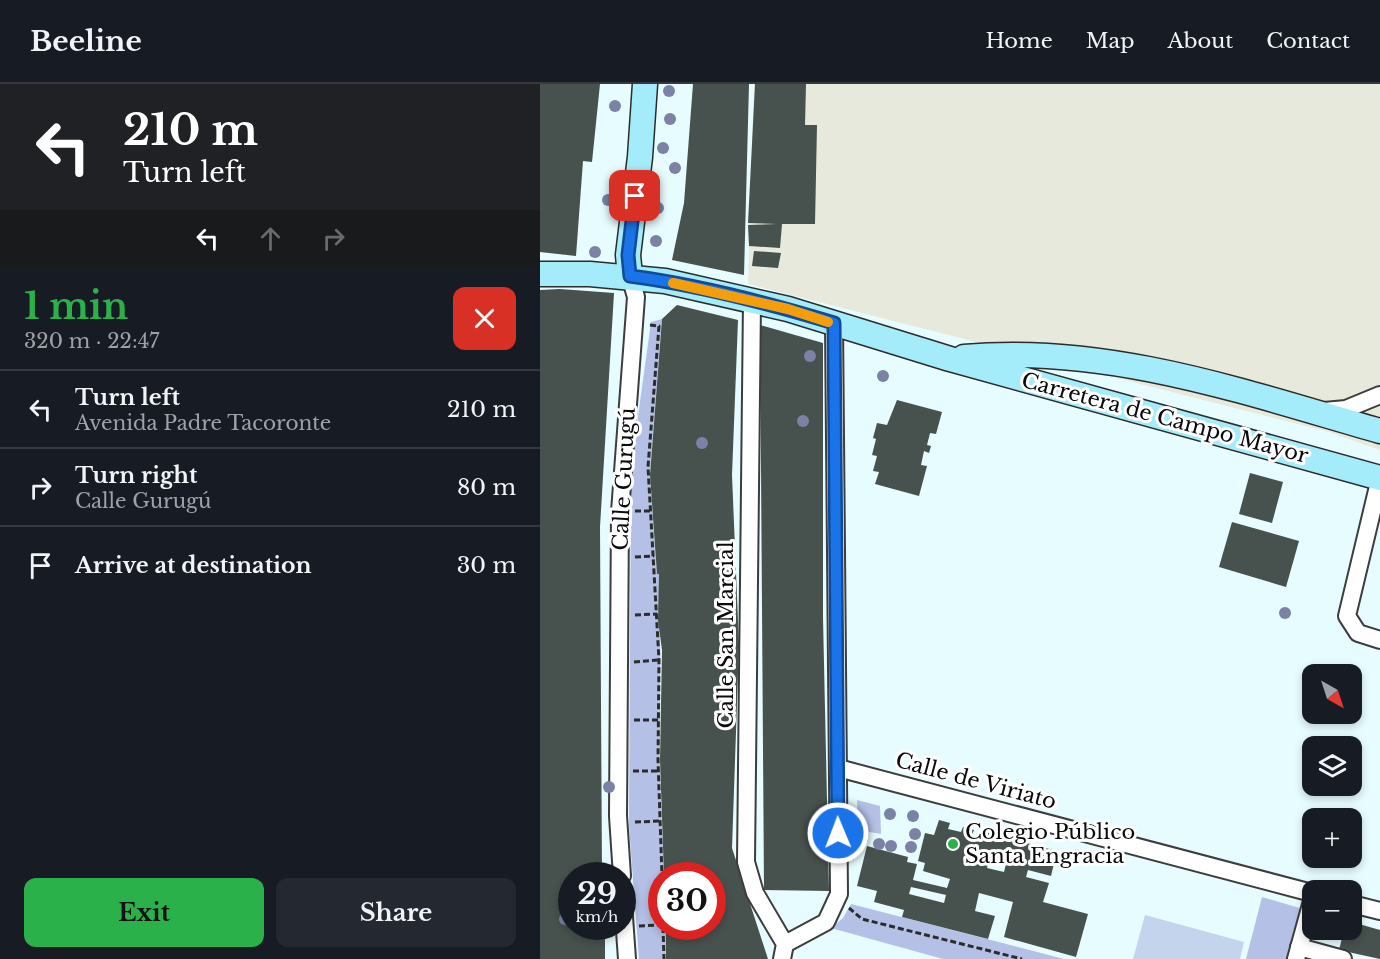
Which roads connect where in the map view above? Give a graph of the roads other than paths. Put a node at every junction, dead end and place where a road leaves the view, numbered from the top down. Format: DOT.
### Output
graph roads {
  1 [pos="645,84"];
  2 [pos="540,274"];
  3 [pos="630,276"];
  4 [pos="752,301"];
  5 [pos="834,323"];
  6 [pos="950,359"];
  7 [pos="1380,395"];
  8 [pos="1312,412"];
  9 [pos="1380,432"];
  10 [pos="1380,478"];
  11 [pos="1380,640"];
  12 [pos="838,768"];
  13 [pos="621,862"];
  14 [pos="1302,890"];
  15 [pos="1362,906"];
  16 [pos="1380,911"];
  17 [pos="1302,938"];
  18 [pos="626,940"];
  19 [pos="784,952"];
  20 [pos="1298,953"];
  21 [pos="627,959"];
  22 [pos="1343,959"];
  1 -- 3 [label="main road, Calle Gurugú"];
  2 -- 3 [label="main road, Carretera de Campo Mayor"];
  3 -- 4 [label="main road, Carretera de Campo Mayor"];
  3 -- 13 [label="street, Calle Gurugú"];
  4 -- 5 [label="main road, Carretera de Campo Mayor"];
  4 -- 19 [label="street, Calle San Marcial"];
  5 -- 6 [label="main road, Carretera de Campo Mayor"];
  5 -- 12 [label="street"];
  6 -- 8 [label="main road"];
  6 -- 10 [label="main road, Carretera de Campo Mayor"];
  7 -- 8 [label="street"];
  8 -- 9 [label="main road"];
  10 -- 11 [label="street"];
  12 -- 14 [label="street, Calle de Viriato"];
  12 -- 19 [label="street"];
  15 -- 16 [label="street"];
  17 -- 20 [label="street"];
  18 -- 21 [label="street"];
  20 -- 22 [label="street"];
}
